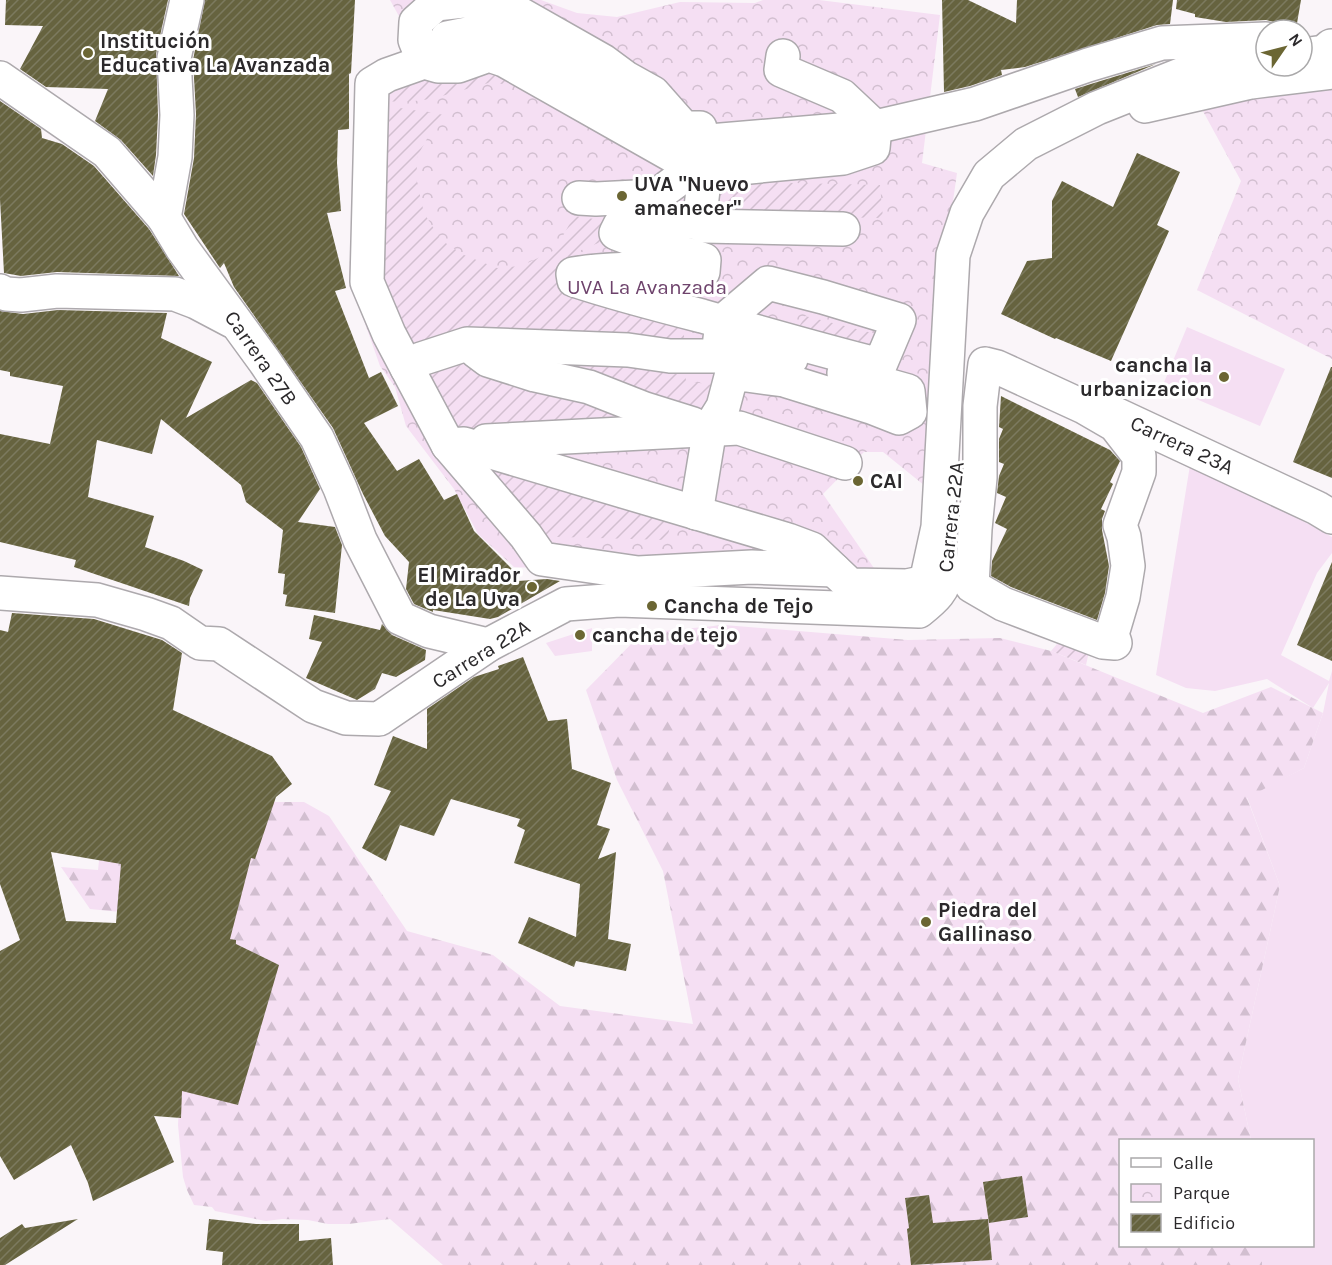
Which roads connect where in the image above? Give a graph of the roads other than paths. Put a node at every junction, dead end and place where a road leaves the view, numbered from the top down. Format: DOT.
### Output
graph roads {
  1 [pos="187,0"];
  2 [pos="447,38"];
  3 [pos="1254,39"];
  4 [pos="1320,52"];
  5 [pos="783,56"];
  6 [pos="1254,60"];
  7 [pos="424,62"];
  8 [pos="0,78"];
  9 [pos="868,120"];
  10 [pos="702,172"];
  11 [pos="579,198"];
  12 [pos="164,218"];
  13 [pos="701,222"];
  14 [pos="843,229"];
  15 [pos="0,291"];
  16 [pos="236,323"];
  17 [pos="467,344"];
  18 [pos="966,345"];
  19 [pos="718,356"];
  20 [pos="407,369"];
  21 [pos="974,382"];
  22 [pos="710,428"];
  23 [pos="456,445"];
  24 [pos="845,463"];
  25 [pos="696,513"];
  26 [pos="1332,517"];
  27 [pos="834,570"];
  28 [pos="959,583"];
  29 [pos="0,593"];
  30 [pos="488,645"];
  1 -- 12 [label="street"];
  2 -- 9 [label="street"];
  3 -- 9 [label="street"];
  4 -- 18 [label="street, Carrera 22A"];
  5 -- 9 [label="street"];
  6 -- 27 [label="street"];
  7 -- 9 [label="street"];
  7 -- 10 [label="street"];
  7 -- 20 [label="street"];
  8 -- 12 [label="street, Carrera 27B"];
  9 -- 10 [label="street"];
  10 -- 11 [label="street"];
  10 -- 13 [label="street"];
  12 -- 16 [label="street, Carrera 27B"];
  13 -- 14 [label="street"];
  13 -- 19 [label="street"];
  15 -- 16 [label="street"];
  16 -- 30 [label="street, Carrera 27B"];
  17 -- 19 [label="street"];
  17 -- 20 [label="street"];
  17 -- 22 [label="street"];
  18 -- 21 [label="street, Carrera 22A"];
  18 -- 26 [label="street, Carrera 23A"];
  19 -- 22 [label="street"];
  20 -- 23 [label="street"];
  21 -- 28 [label="street, Carrera 22A"];
  21 -- 28 [label="street"];
  22 -- 23 [label="street"];
  22 -- 24 [label="street"];
  22 -- 25 [label="street"];
  23 -- 25 [label="street"];
  23 -- 27 [label="street"];
  25 -- 27 [label="street"];
  28 -- 30 [label="street, Carrera 22A"];
  29 -- 30 [label="street, Carrera 22A"];
}
